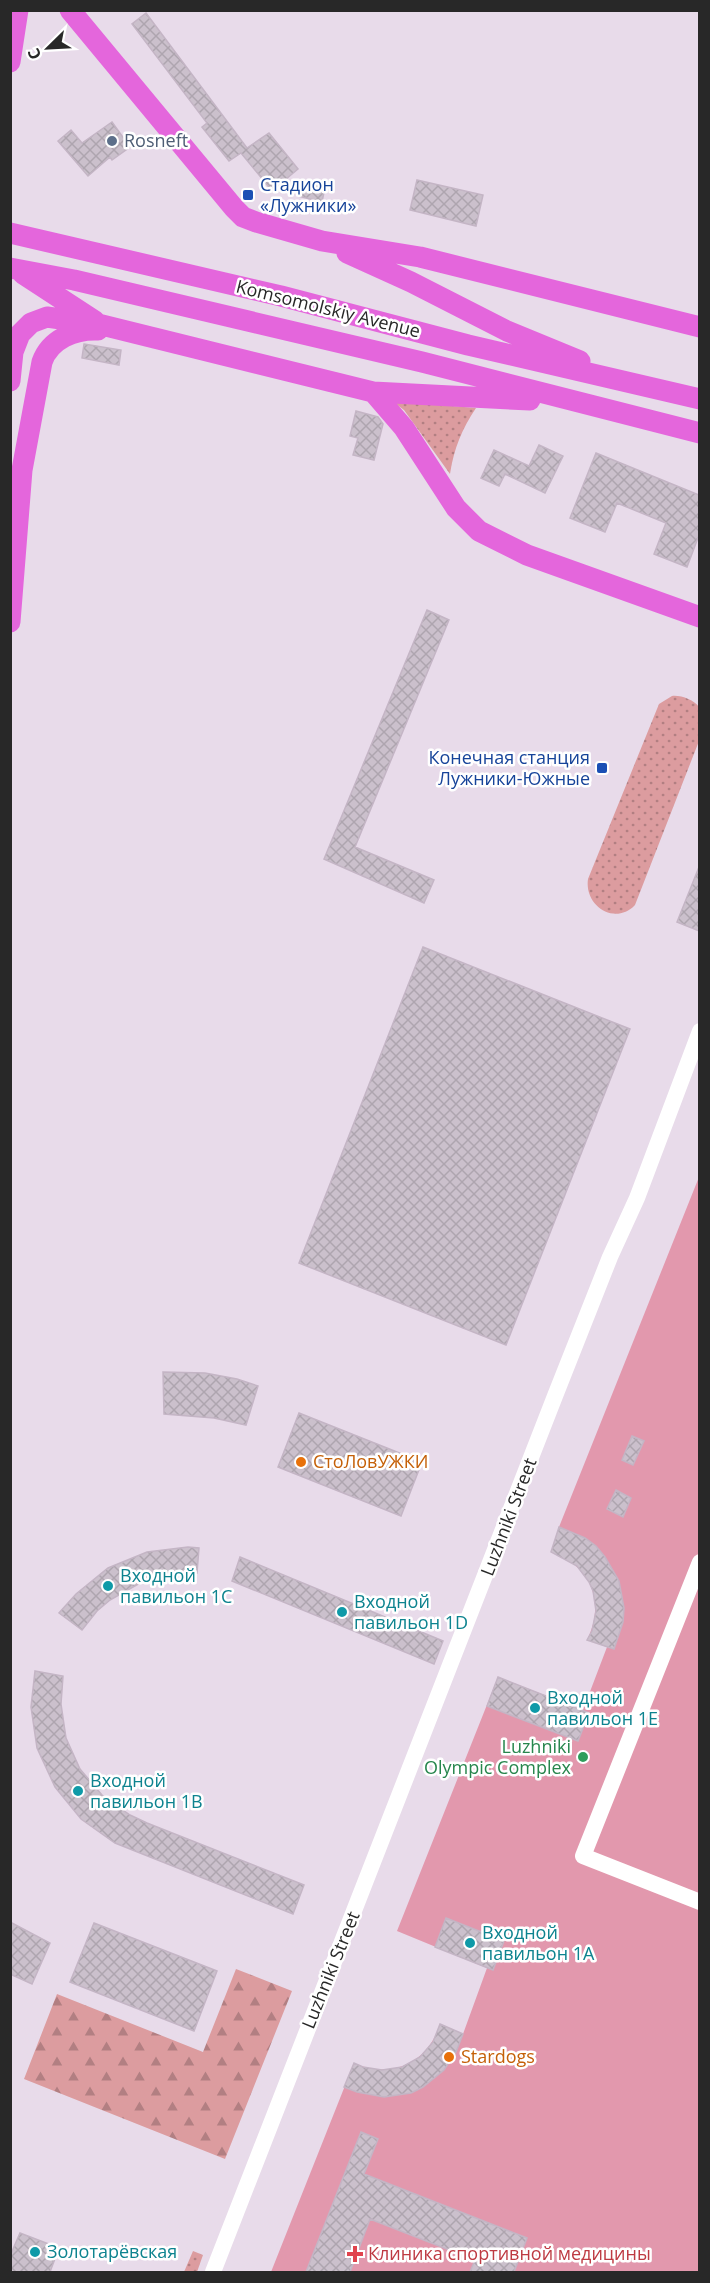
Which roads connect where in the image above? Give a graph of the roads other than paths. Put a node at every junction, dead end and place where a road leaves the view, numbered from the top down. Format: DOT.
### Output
graph roads {
  1 [pos="18,10"];
  2 [pos="70,10"];
  3 [pos="84,10"];
  4 [pos="93,40"];
  5 [pos="10,62"];
  6 [pos="10,233"];
  7 [pos="322,242"];
  8 [pos="13,268"];
  9 [pos="102,325"];
  10 [pos="699,327"];
  11 [pos="123,330"];
  12 [pos="11,374"];
  13 [pos="645,387"];
  14 [pos="373,392"];
  15 [pos="699,399"];
  16 [pos="575,403"];
  17 [pos="699,432"];
  18 [pos="699,617"];
  19 [pos="10,622"];
  20 [pos="699,1031"];
  21 [pos="699,1562"];
  22 [pos="699,1902"];
  23 [pos="213,2272"];
  1 -- 5 [label="main road"];
  2 -- 4 [label="main road"];
  3 -- 4 [label="main road"];
  4 -- 7 [label="main road"];
  6 -- 13 [label="main road, Komsomolskiy Avenue"];
  7 -- 10 [label="main road"];
  7 -- 13 [label="main road"];
  8 -- 9 [label="main road"];
  8 -- 16 [label="main road, Komsomolskiy Avenue"];
  9 -- 11 [label="main road"];
  9 -- 12 [label="main road"];
  11 -- 14 [label="main road"];
  11 -- 19 [label="main road"];
  13 -- 15 [label="main road"];
  14 -- 16 [label="main road"];
  14 -- 18 [label="main road"];
  16 -- 17 [label="main road, Komsomolskiy Avenue"];
  20 -- 23 [label="street, Luzhniki Street"];
  21 -- 22 [label="street"];
}
